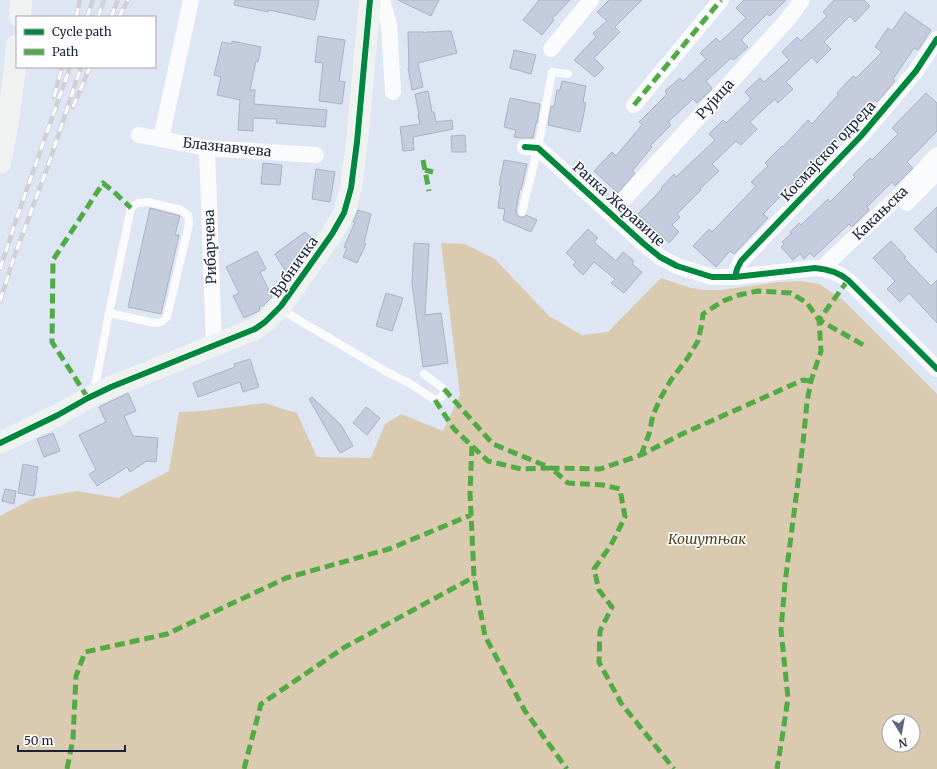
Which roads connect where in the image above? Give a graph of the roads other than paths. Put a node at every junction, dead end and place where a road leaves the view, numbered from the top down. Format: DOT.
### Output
graph roads {
  1 [pos="21,0"];
  2 [pos="191,0"];
  3 [pos="370,0"];
  4 [pos="382,0"];
  5 [pos="591,0"];
  6 [pos="721,0"];
  7 [pos="802,0"];
  8 [pos="20,16"];
  9 [pos="937,39"];
  10 [pos="551,49"];
  11 [pos="16,56"];
  12 [pos="568,74"];
  13 [pos="393,92"];
  14 [pos="634,106"];
  15 [pos="139,135"];
  16 [pos="161,139"];
  17 [pos="531,147"];
  18 [pos="207,148"];
  19 [pos="316,155"];
  20 [pos="937,155"];
  21 [pos="0,163"];
  22 [pos="937,172"];
  23 [pos="626,197"];
  24 [pos="522,212"];
  25 [pos="828,270"];
  26 [pos="735,277"];
  27 [pos="279,308"];
  28 [pos="108,313"];
  29 [pos="214,346"];
  30 [pos="937,369"];
  31 [pos="424,374"];
  32 [pos="94,395"];
  33 [pos="0,443"];
  1 -- 8 [label="street"];
  2 -- 16 [label="street"];
  3 -- 27 [label="street, Врбничка"];
  4 -- 13 [label="street"];
  5 -- 10 [label="street"];
  6 -- 14 [label="street"];
  7 -- 23 [label="street, Рујица"];
  9 -- 26 [label="street, Космајског одреда"];
  11 -- 21 [label="street"];
  12 -- 17 [label="lane"];
  15 -- 16 [label="street, Блазнавчева"];
  16 -- 18 [label="street, Блазнавчева"];
  17 -- 24 [label="lane"];
  17 -- 26 [label="street, Ранка Жеравице"];
  18 -- 19 [label="street, Блазнавчева"];
  18 -- 29 [label="street, Рибарчева"];
  20 -- 25 [label="street, Какањска"];
  22 -- 25 [label="street, Какањска"];
  25 -- 26 [label="street, Ранка Жеравице"];
  25 -- 30 [label="street"];
  27 -- 29 [label="street, Врбничка"];
  27 -- 31 [label="lane"];
  28 -- 28 [label="lane"];
  28 -- 32 [label="lane"];
  29 -- 32 [label="street, Врбничка"];
  32 -- 33 [label="street, Врбничка"];
}
